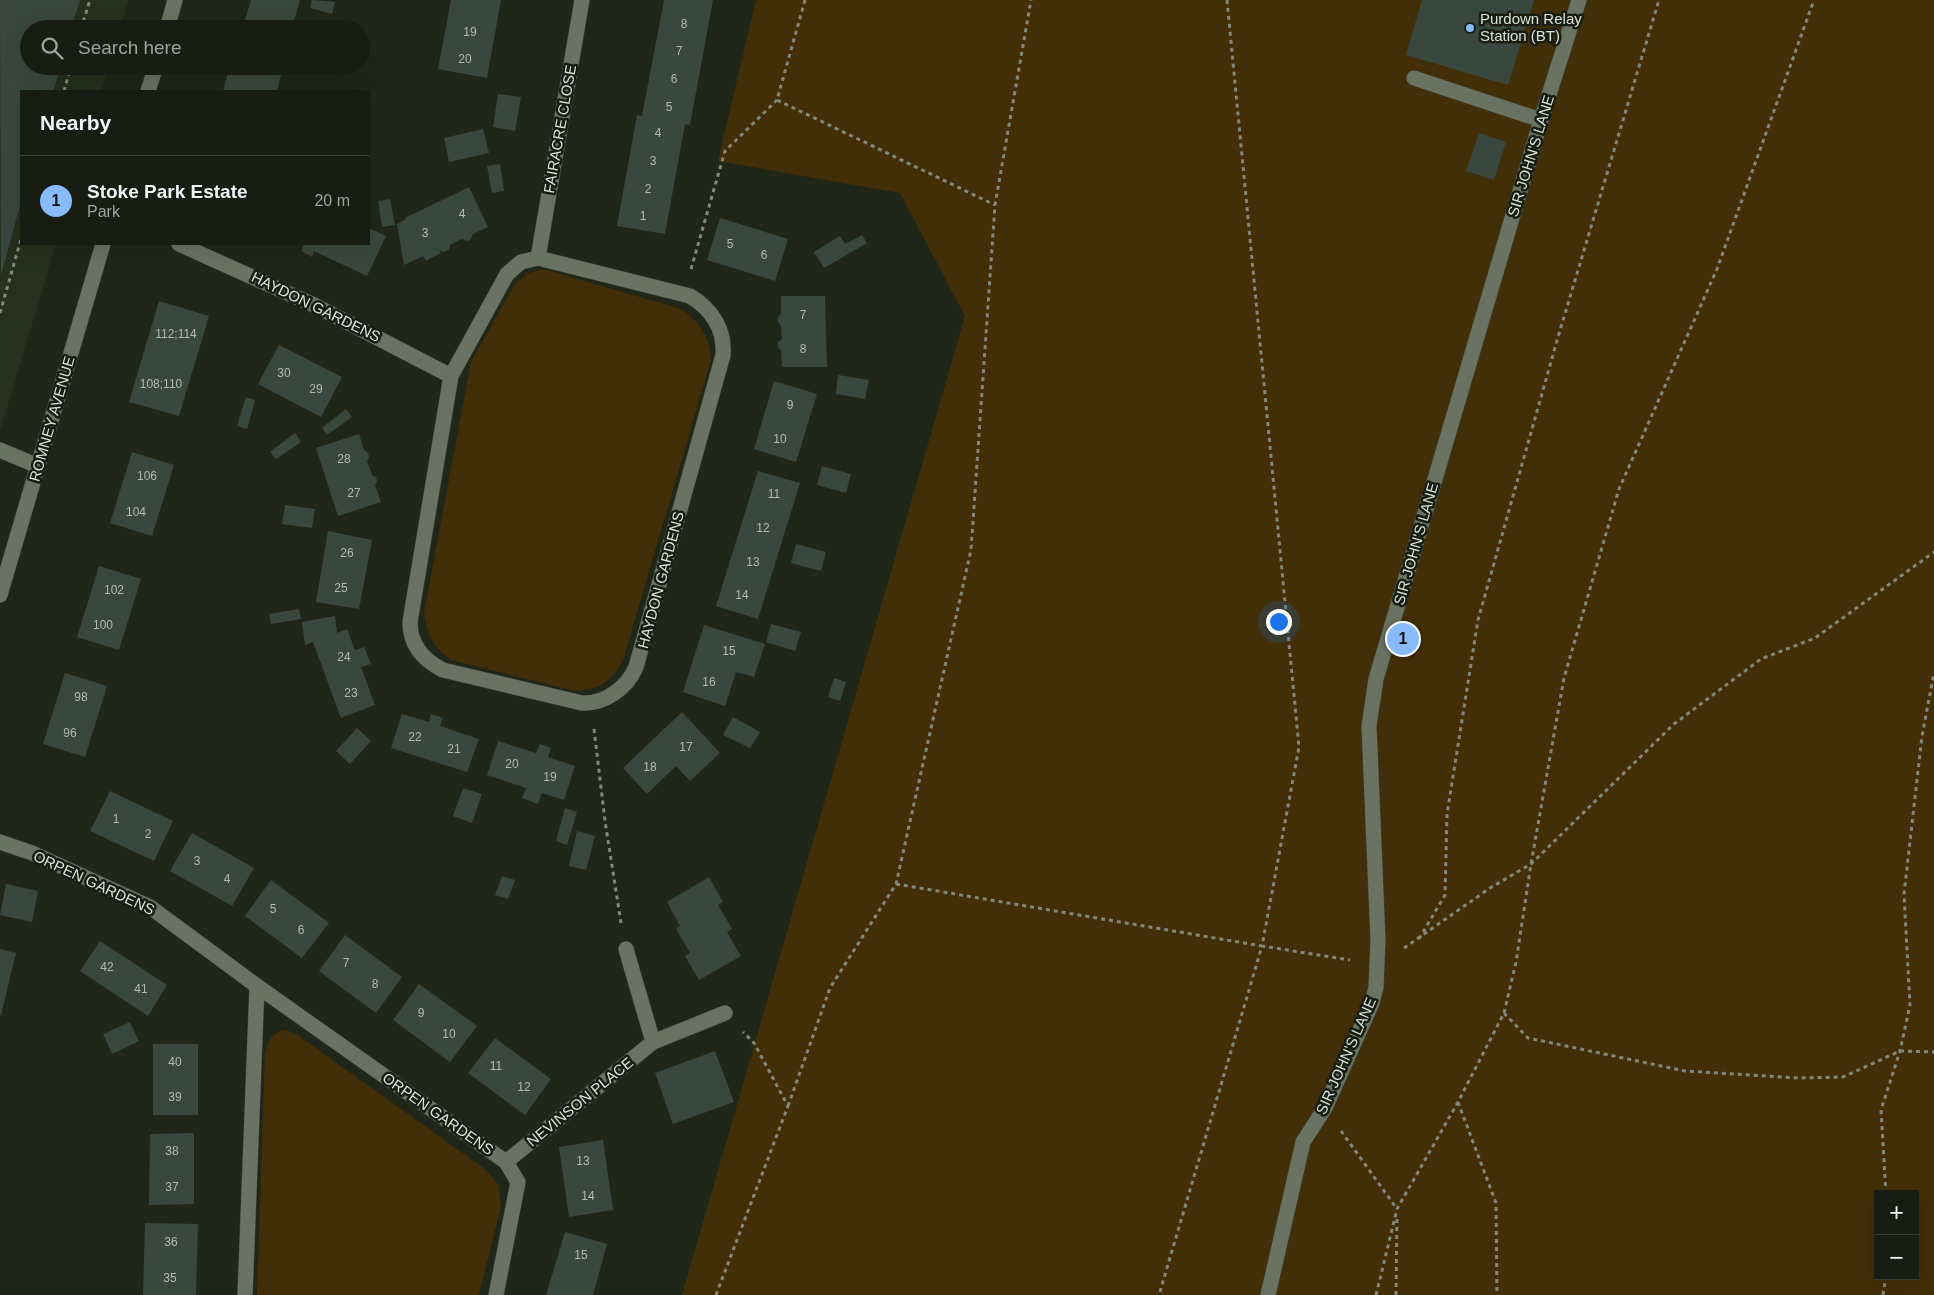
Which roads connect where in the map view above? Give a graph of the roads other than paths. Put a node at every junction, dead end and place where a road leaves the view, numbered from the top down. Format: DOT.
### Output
graph roads {
  1 [pos="175,0"];
  2 [pos="582,0"];
  3 [pos="1579,0"];
  4 [pos="169,20"];
  5 [pos="153,75"];
  6 [pos="1414,78"];
  7 [pos="148,90"];
  8 [pos="1541,120"];
  9 [pos="103,245"];
  10 [pos="181,245"];
  11 [pos="538,258"];
  12 [pos="451,376"];
  13 [pos="0,450"];
  14 [pos="38,466"];
  15 [pos="0,595"];
  16 [pos="0,842"];
  17 [pos="626,949"];
  18 [pos="257,986"];
  19 [pos="725,1013"];
  20 [pos="654,1042"];
  21 [pos="506,1162"];
  22 [pos="245,1295"];
  23 [pos="496,1295"];
  24 [pos="1268,1295"];
  1 -- 4 [label="street"];
  2 -- 11 [label="street, FAIRACRE CLOSE"];
  3 -- 8 [label="street, SIR JOHN'S LANE"];
  5 -- 7 [label="street"];
  6 -- 8 [label="street"];
  8 -- 24 [label="street, SIR JOHN'S LANE"];
  9 -- 14 [label="street, ROMNEY AVENUE"];
  10 -- 12 [label="street, HAYDON GARDENS"];
  11 -- 12 [label="street"];
  11 -- 12 [label="street, HAYDON GARDENS"];
  13 -- 14 [label="street"];
  14 -- 15 [label="street, ROMNEY AVENUE"];
  16 -- 18 [label="street, ORPEN GARDENS"];
  17 -- 20 [label="street"];
  18 -- 21 [label="street, ORPEN GARDENS"];
  18 -- 22 [label="street"];
  19 -- 20 [label="street, NEVINSON PLACE"];
  20 -- 21 [label="street, NEVINSON PLACE"];
  21 -- 23 [label="street, ORPEN GARDENS"];
}
